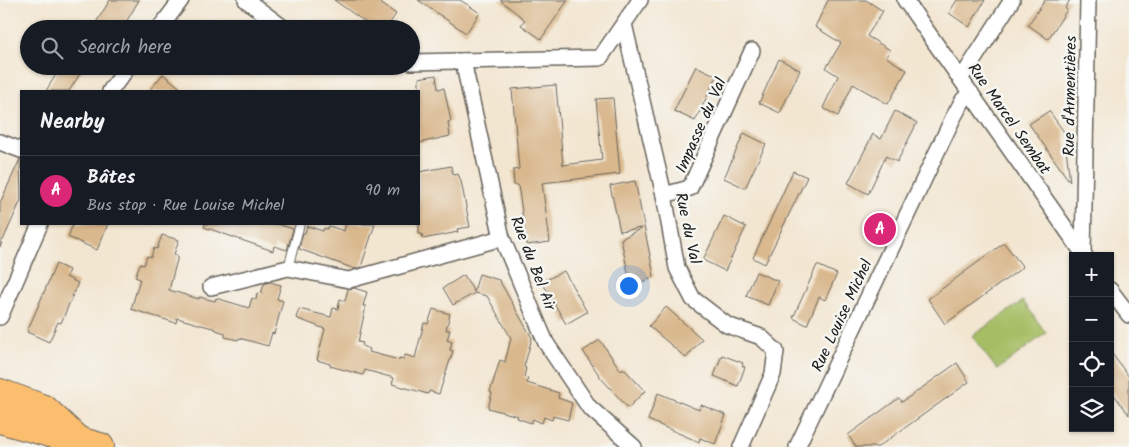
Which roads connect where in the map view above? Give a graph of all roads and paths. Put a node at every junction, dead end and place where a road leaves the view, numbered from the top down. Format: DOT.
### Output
graph roads {
  1 [pos="181,0"];
  2 [pos="246,0"];
  3 [pos="640,0"];
  4 [pos="905,0"];
  5 [pos="1012,0"];
  6 [pos="1088,0"];
  7 [pos="165,20"];
  8 [pos="273,20"];
  9 [pos="624,24"];
  10 [pos="752,51"];
  11 [pos="462,61"];
  12 [pos="420,62"];
  13 [pos="122,75"];
  14 [pos="960,77"];
  15 [pos="111,90"];
  16 [pos="971,93"];
  17 [pos="0,142"];
  18 [pos="20,150"];
  19 [pos="664,196"];
  20 [pos="40,225"];
  21 [pos="300,225"];
  22 [pos="502,238"];
  23 [pos="1083,252"];
  24 [pos="1084,252"];
  25 [pos="288,268"];
  26 [pos="211,287"];
  27 [pos="1114,295"];
  28 [pos="1129,315"];
  29 [pos="0,317"];
  30 [pos="0,393"];
  31 [pos="0,419"];
  32 [pos="90,444"];
  33 [pos="634,447"];
  34 [pos="741,447"];
  35 [pos="797,447"];
  1 -- 7 [label="street"];
  2 -- 8 [label="street"];
  3 -- 9 [label="street"];
  4 -- 14 [label="street, Rue Marcel Sembat"];
  5 -- 14 [label="street"];
  6 -- 24 [label="street, Rue d'Armentières"];
  9 -- 11 [label="street"];
  9 -- 19 [label="street, Rue du Val"];
  10 -- 19 [label="street, Impasse du Val"];
  11 -- 12 [label="street"];
  11 -- 22 [label="street, Rue du Bel Air"];
  13 -- 15 [label="street"];
  14 -- 16 [label="street, Rue Marcel Sembat"];
  16 -- 23 [label="street, Rue Marcel Sembat"];
  16 -- 35 [label="street, Rue Louise Michel"];
  17 -- 18 [label="street"];
  19 -- 34 [label="street, Rue du Val"];
  20 -- 29 [label="street"];
  21 -- 25 [label="lane"];
  22 -- 25 [label="street"];
  22 -- 33 [label="street, Rue du Bel Air"];
  25 -- 26 [label="street"];
  27 -- 28 [label="street"];
  30 -- 32 [label="highway"];
  31 -- 32 [label="highway"];
}
